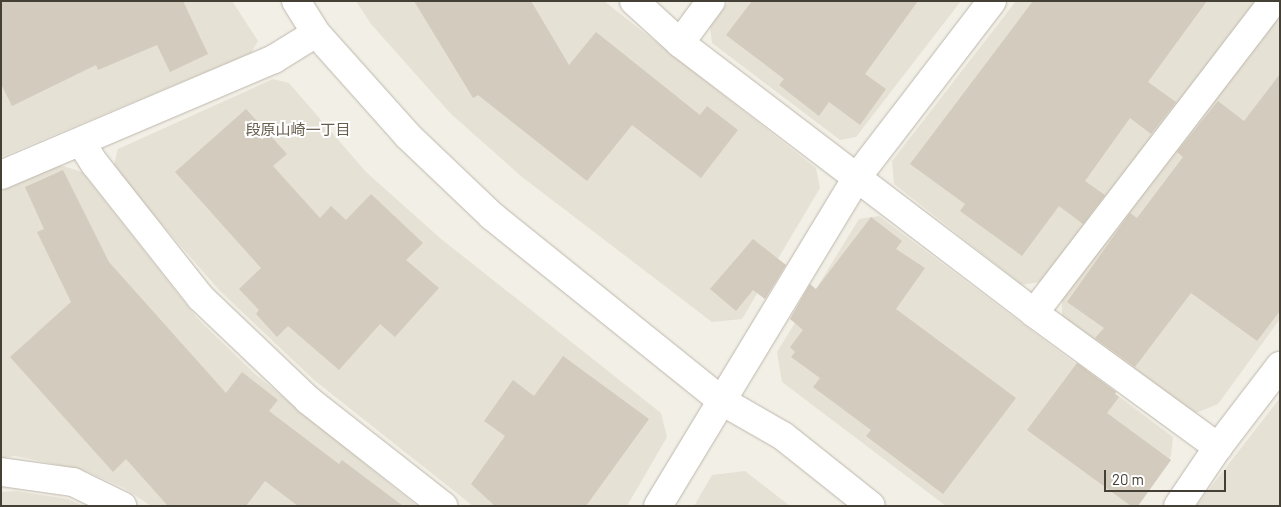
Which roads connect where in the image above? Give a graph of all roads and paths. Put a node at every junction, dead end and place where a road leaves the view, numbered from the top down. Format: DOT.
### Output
graph roads {
  1 [pos="296,1"];
  2 [pos="634,1"];
  3 [pos="711,1"];
  4 [pos="992,1"];
  5 [pos="1273,1"];
  6 [pos="316,33"];
  7 [pos="680,43"];
  8 [pos="81,142"];
  9 [pos="1,175"];
  10 [pos="857,177"];
  11 [pos="1034,313"];
  12 [pos="1280,366"];
  13 [pos="722,401"];
  14 [pos="1218,447"];
  15 [pos="1,472"];
  16 [pos="122,506"];
  17 [pos="443,506"];
  18 [pos="658,506"];
  19 [pos="871,506"];
  20 [pos="1178,506"];
  1 -- 6 [label="street"];
  2 -- 7 [label="street"];
  3 -- 7 [label="street"];
  4 -- 10 [label="street"];
  5 -- 11 [label="street"];
  6 -- 8 [label="street"];
  6 -- 13 [label="street"];
  7 -- 10 [label="street"];
  8 -- 9 [label="street"];
  8 -- 17 [label="street"];
  10 -- 11 [label="street"];
  10 -- 13 [label="street"];
  11 -- 14 [label="street"];
  12 -- 14 [label="street"];
  13 -- 18 [label="street"];
  13 -- 19 [label="street"];
  14 -- 20 [label="street"];
  15 -- 16 [label="street"];
}
